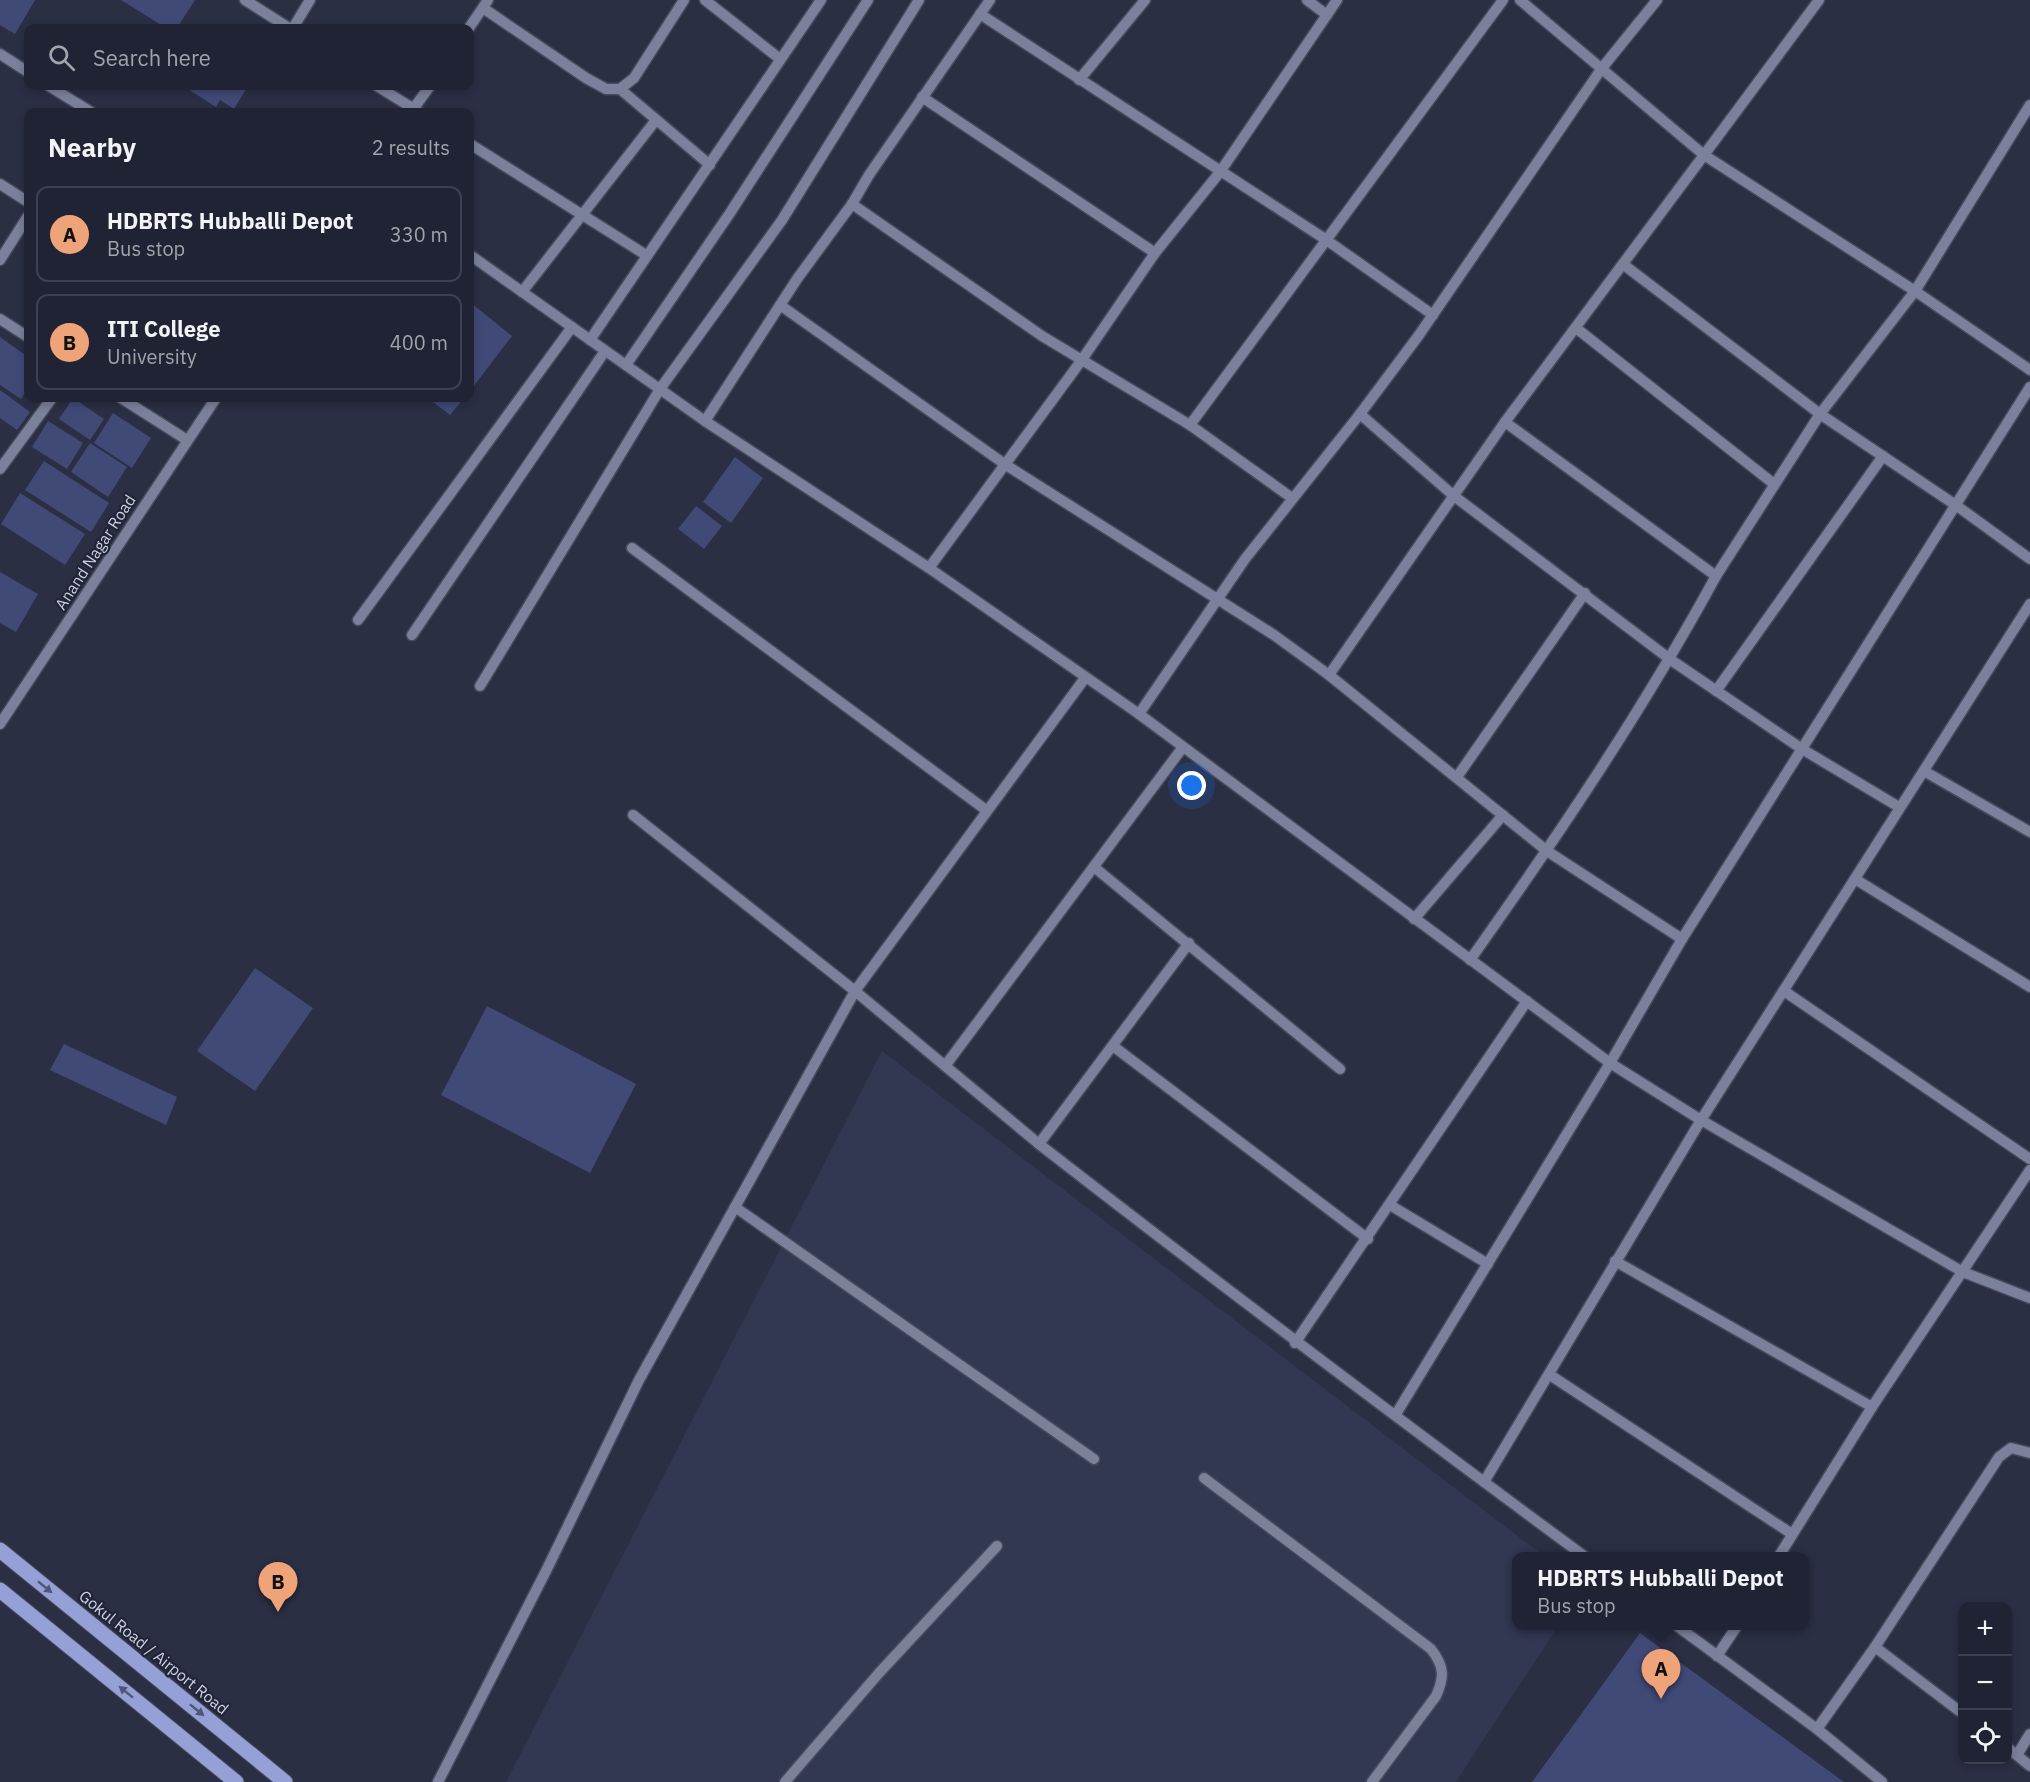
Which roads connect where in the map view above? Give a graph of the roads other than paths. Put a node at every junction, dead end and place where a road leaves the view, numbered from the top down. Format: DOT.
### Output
graph roads {
  1 [pos="245,0"];
  2 [pos="310,0"];
  3 [pos="684,0"];
  4 [pos="705,0"];
  5 [pos="821,0"];
  6 [pos="868,0"];
  7 [pos="919,0"];
  8 [pos="990,0"];
  9 [pos="1145,0"];
  10 [pos="1307,0"];
  11 [pos="1337,0"];
  12 [pos="1503,0"];
  13 [pos="1520,0"];
  14 [pos="1657,0"];
  15 [pos="1819,0"];
  16 [pos="485,4"];
  17 [pos="980,14"];
  18 [pos="1327,15"];
  19 [pos="284,24"];
  20 [pos="294,24"];
  21 [pos="472,24"];
  22 [pos="0,54"];
  23 [pos="780,59"];
  24 [pos="1602,68"];
  25 [pos="24,69"];
  26 [pos="1079,80"];
  27 [pos="620,89"];
  28 [pos="55,90"];
  29 [pos="383,90"];
  30 [pos="428,90"];
  31 [pos="922,97"];
  32 [pos="2030,105"];
  33 [pos="85,108"];
  34 [pos="410,108"];
  35 [pos="417,108"];
  36 [pos="656,120"];
  37 [pos="474,147"];
  38 [pos="1704,155"];
  39 [pos="710,165"];
  40 [pos="1220,172"];
  41 [pos="0,184"];
  42 [pos="24,199"];
  43 [pos="852,204"];
  44 [pos="583,216"];
  45 [pos="24,222"];
  46 [pos="1325,238"];
  47 [pos="1155,253"];
  48 [pos="646,255"];
  49 [pos="474,258"];
  50 [pos="0,260"];
  51 [pos="1624,266"];
  52 [pos="1915,291"];
  53 [pos="522,292"];
  54 [pos="780,305"];
  55 [pos="1433,315"];
  56 [pos="0,319"];
  57 [pos="572,327"];
  58 [pos="1576,328"];
  59 [pos="24,334"];
  60 [pos="590,340"];
  61 [pos="605,351"];
  62 [pos="1081,361"];
  63 [pos="626,365"];
  64 [pos="2030,370"];
  65 [pos="2030,387"];
  66 [pos="660,389"];
  67 [pos="49,402"];
  68 [pos="127,402"];
  69 [pos="213,402"];
  70 [pos="1360,414"];
  71 [pos="1820,414"];
  72 [pos="705,421"];
  73 [pos="1505,422"];
  74 [pos="1190,425"];
  75 [pos="187,440"];
  76 [pos="1883,456"];
  77 [pos="1006,465"];
  78 [pos="0,469"];
  79 [pos="1774,484"];
  80 [pos="1454,496"];
  81 [pos="1292,498"];
  82 [pos="1957,506"];
  83 [pos="632,549"];
  84 [pos="2030,559"];
  85 [pos="929,568"];
  86 [pos="1716,576"];
  87 [pos="1585,593"];
  88 [pos="1217,598"];
  89 [pos="2030,604"];
  90 [pos="358,620"];
  91 [pos="412,635"];
  92 [pos="1671,660"];
  93 [pos="1329,675"];
  94 [pos="1085,678"];
  95 [pos="480,686"];
  96 [pos="1716,691"];
  97 [pos="1139,714"];
  98 [pos="0,724"];
  99 [pos="1183,747"];
  100 [pos="1802,749"];
  101 [pos="1924,771"];
  102 [pos="1457,777"];
  103 [pos="1899,807"];
  104 [pos="986,810"];
  105 [pos="633,815"];
  106 [pos="1503,815"];
  107 [pos="2030,832"];
  108 [pos="1547,851"];
  109 [pos="1094,867"];
  110 [pos="1855,879"];
  111 [pos="1414,919"];
  112 [pos="1682,939"];
  113 [pos="1189,943"];
  114 [pos="1470,960"];
  115 [pos="2030,987"];
  116 [pos="855,991"];
  117 [pos="1784,991"];
  118 [pos="1527,1001"];
  119 [pos="1113,1046"];
  120 [pos="1610,1063"];
  121 [pos="945,1066"];
  122 [pos="1340,1069"];
  123 [pos="1701,1120"];
  124 [pos="1039,1144"];
  125 [pos="2030,1159"];
  126 [pos="2030,1170"];
  127 [pos="1390,1205"];
  128 [pos="735,1207"];
  129 [pos="1368,1239"];
  130 [pos="1615,1261"];
  131 [pos="1488,1264"];
  132 [pos="1964,1272"];
  133 [pos="2030,1298"];
  134 [pos="1295,1343"];
  135 [pos="1550,1375"];
  136 [pos="1872,1407"];
  137 [pos="1396,1414"];
  138 [pos="2030,1453"];
  139 [pos="1094,1460"];
  140 [pos="1204,1478"];
  141 [pos="1484,1482"];
  142 [pos="1792,1534"];
  143 [pos="997,1546"];
  144 [pos="0,1550"];
  145 [pos="1577,1552"];
  146 [pos="1782,1552"];
  147 [pos="0,1590"];
  148 [pos="1682,1630"];
  149 [pos="1734,1630"];
  150 [pos="1875,1647"];
  151 [pos="1718,1656"];
  152 [pos="1958,1710"];
  153 [pos="1817,1729"];
  154 [pos="2030,1734"];
  155 [pos="2012,1751"];
  156 [pos="2030,1766"];
  157 [pos="236,1782"];
  158 [pos="285,1782"];
  159 [pos="438,1782"];
  160 [pos="785,1782"];
  161 [pos="1372,1782"];
  162 [pos="1882,1782"];
  1 -- 19 [label="street"];
  2 -- 20 [label="street"];
  3 -- 27 [label="street"];
  4 -- 23 [label="street"];
  5 -- 23 [label="street"];
  6 -- 63 [label="street"];
  7 -- 66 [label="street"];
  8 -- 17 [label="street"];
  9 -- 26 [label="street"];
  10 -- 18 [label="street"];
  11 -- 18 [label="street"];
  12 -- 46 [label="street"];
  13 -- 24 [label="street"];
  14 -- 24 [label="street"];
  15 -- 38 [label="street"];
  16 -- 21 [label="street"];
  16 -- 27 [label="street"];
  17 -- 26 [label="street"];
  17 -- 31 [label="street"];
  18 -- 40 [label="street"];
  22 -- 25 [label="street"];
  23 -- 39 [label="street"];
  24 -- 38 [label="street"];
  24 -- 55 [label="street"];
  26 -- 40 [label="street"];
  27 -- 36 [label="street"];
  28 -- 33 [label="street"];
  29 -- 34 [label="street"];
  30 -- 35 [label="street"];
  31 -- 43 [label="street"];
  31 -- 47 [label="street"];
  32 -- 52 [label="street"];
  36 -- 39 [label="street"];
  36 -- 44 [label="street"];
  37 -- 44 [label="street"];
  38 -- 51 [label="street"];
  38 -- 52 [label="street"];
  39 -- 48 [label="street"];
  40 -- 46 [label="street"];
  40 -- 47 [label="street"];
  41 -- 42 [label="street"];
  43 -- 54 [label="street"];
  43 -- 62 [label="street"];
  44 -- 48 [label="street"];
  44 -- 53 [label="street"];
  45 -- 50 [label="street"];
  46 -- 55 [label="street"];
  46 -- 74 [label="street"];
  47 -- 62 [label="street"];
  48 -- 60 [label="street"];
  49 -- 53 [label="street"];
  51 -- 58 [label="street"];
  51 -- 71 [label="street"];
  52 -- 64 [label="street"];
  52 -- 71 [label="street"];
  53 -- 57 [label="street"];
  54 -- 72 [label="street"];
  54 -- 77 [label="street"];
  55 -- 70 [label="street"];
  56 -- 59 [label="street"];
  57 -- 60 [label="street"];
  57 -- 90 [label="street"];
  58 -- 73 [label="street"];
  58 -- 79 [label="street"];
  60 -- 61 [label="street"];
  61 -- 63 [label="street"];
  61 -- 91 [label="street"];
  62 -- 74 [label="street"];
  62 -- 77 [label="street"];
  63 -- 66 [label="street"];
  65 -- 82 [label="street"];
  66 -- 72 [label="street"];
  66 -- 95 [label="street"];
  67 -- 78 [label="street"];
  68 -- 75 [label="street"];
  69 -- 75 [label="street, Anand Nagar Road"];
  70 -- 80 [label="street"];
  70 -- 81 [label="street"];
  71 -- 76 [label="street"];
  71 -- 79 [label="street"];
  72 -- 85 [label="street"];
  73 -- 80 [label="street"];
  73 -- 86 [label="street"];
  74 -- 81 [label="street"];
  75 -- 98 [label="street, Anand Nagar Road"];
  76 -- 82 [label="street"];
  76 -- 96 [label="street"];
  77 -- 85 [label="street"];
  77 -- 88 [label="street"];
  79 -- 86 [label="street"];
  80 -- 87 [label="street"];
  80 -- 93 [label="street"];
  81 -- 88 [label="street"];
  82 -- 84 [label="street"];
  82 -- 100 [label="street"];
  83 -- 104 [label="street"];
  85 -- 94 [label="street"];
  86 -- 92 [label="street"];
  87 -- 92 [label="street"];
  87 -- 102 [label="street"];
  88 -- 93 [label="street"];
  88 -- 97 [label="street"];
  89 -- 101 [label="street"];
  92 -- 96 [label="street"];
  92 -- 108 [label="street"];
  93 -- 102 [label="street"];
  94 -- 97 [label="street"];
  94 -- 104 [label="street"];
  96 -- 100 [label="street"];
  97 -- 99 [label="street"];
  99 -- 109 [label="street"];
  99 -- 111 [label="street"];
  100 -- 103 [label="street"];
  100 -- 112 [label="street"];
  101 -- 103 [label="street"];
  101 -- 107 [label="street"];
  102 -- 106 [label="street"];
  103 -- 110 [label="street"];
  104 -- 116 [label="street"];
  105 -- 116 [label="street"];
  106 -- 108 [label="street"];
  106 -- 111 [label="street"];
  108 -- 112 [label="street"];
  108 -- 114 [label="street"];
  109 -- 113 [label="street"];
  109 -- 121 [label="street"];
  110 -- 115 [label="street"];
  110 -- 117 [label="street"];
  111 -- 114 [label="street"];
  112 -- 120 [label="street"];
  113 -- 119 [label="street"];
  113 -- 122 [label="street"];
  114 -- 118 [label="street"];
  116 -- 121 [label="street"];
  116 -- 128 [label="street"];
  117 -- 123 [label="street"];
  117 -- 125 [label="street"];
  118 -- 120 [label="street"];
  118 -- 127 [label="street"];
  119 -- 124 [label="street"];
  119 -- 129 [label="street"];
  120 -- 123 [label="street"];
  120 -- 131 [label="street"];
  121 -- 124 [label="street"];
  123 -- 130 [label="street"];
  123 -- 132 [label="street"];
  124 -- 134 [label="street"];
  126 -- 132 [label="street"];
  127 -- 129 [label="street"];
  127 -- 131 [label="street"];
  128 -- 139 [label="street"];
  128 -- 159 [label="street"];
  129 -- 134 [label="street"];
  130 -- 135 [label="street"];
  130 -- 136 [label="street"];
  131 -- 137 [label="street"];
  132 -- 133 [label="street"];
  132 -- 136 [label="street"];
  134 -- 137 [label="street"];
  135 -- 141 [label="street"];
  135 -- 142 [label="street"];
  136 -- 142 [label="street"];
  137 -- 141 [label="street"];
  138 -- 150 [label="street"];
  140 -- 161 [label="street"];
  141 -- 145 [label="street"];
  142 -- 146 [label="street"];
  143 -- 160 [label="street"];
  144 -- 158 [label="main road, Gokul Road / Airport Road, one-way"];
  157 -- 147 [label="main road, one-way"];
  148 -- 151 [label="street"];
  149 -- 151 [label="street"];
  150 -- 152 [label="street"];
  150 -- 153 [label="street"];
  151 -- 153 [label="street"];
  153 -- 162 [label="street"];
  154 -- 155 [label="street"];
  155 -- 156 [label="street"];
}
